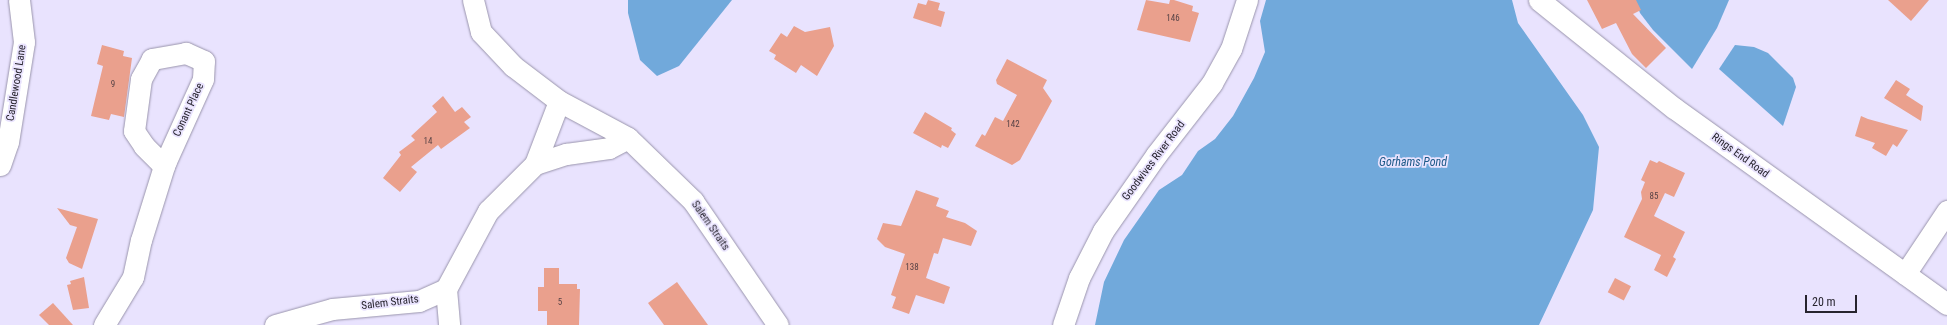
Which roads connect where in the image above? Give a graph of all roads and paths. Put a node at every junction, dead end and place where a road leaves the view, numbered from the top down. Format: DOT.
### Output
graph roads {
  1 [pos="19,0"];
  2 [pos="473,0"];
  3 [pos="1248,0"];
  4 [pos="1539,0"];
  5 [pos="559,101"];
  6 [pos="628,138"];
  7 [pos="0,164"];
  8 [pos="535,164"];
  9 [pos="164,166"];
  10 [pos="1947,210"];
  11 [pos="1905,274"];
  12 [pos="446,289"];
  13 [pos="1947,304"];
  14 [pos="104,325"];
  15 [pos="275,325"];
  16 [pos="449,325"];
  17 [pos="778,325"];
  18 [pos="1063,325"];
  1 -- 7 [label="street, Candlewood Lane"];
  2 -- 5 [label="street, Salem Straits"];
  3 -- 18 [label="street, Goodwives River Road"];
  4 -- 11 [label="street, Rings End Road"];
  5 -- 6 [label="street, Salem Straits"];
  5 -- 8 [label="street"];
  6 -- 8 [label="street"];
  6 -- 17 [label="street, Salem Straits"];
  8 -- 12 [label="street"];
  9 -- 9 [label="street, Conant Place"];
  9 -- 14 [label="street, Conant Place"];
  10 -- 11 [label="street"];
  11 -- 13 [label="street, Rings End Road"];
  12 -- 15 [label="street, Salem Straits"];
  12 -- 16 [label="street"];
}
